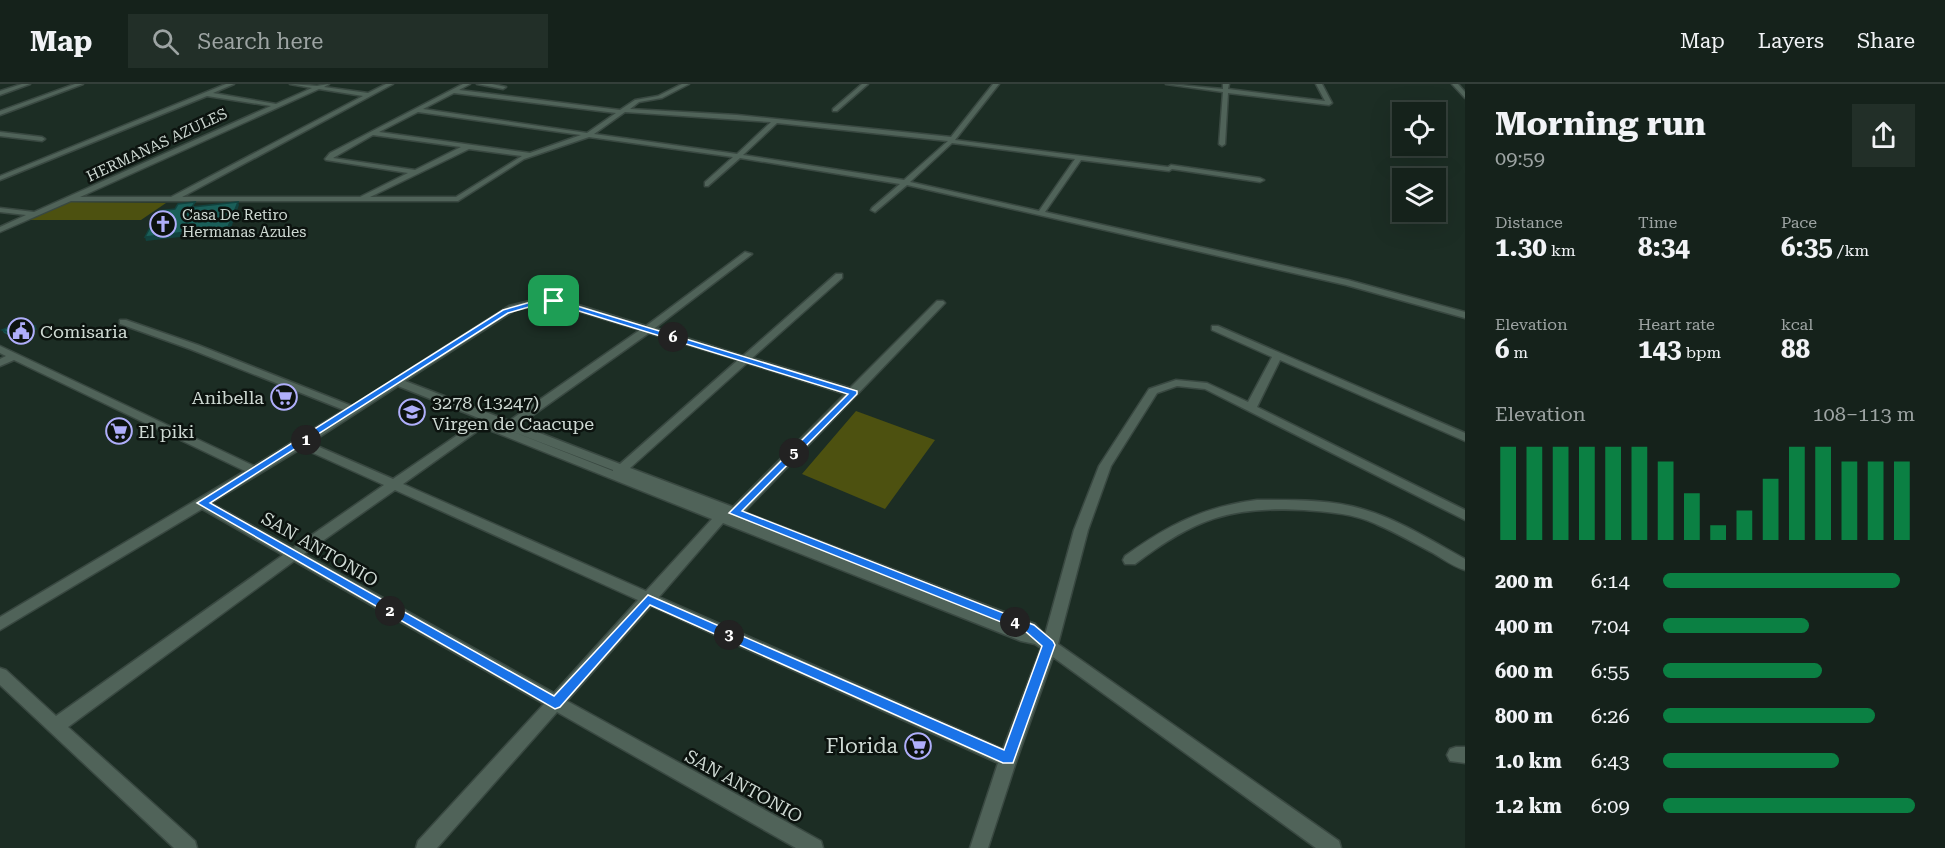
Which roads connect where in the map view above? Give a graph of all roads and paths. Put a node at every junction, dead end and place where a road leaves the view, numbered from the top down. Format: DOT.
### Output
graph roads {
  1 [pos="27,84"];
  2 [pos="80,84"];
  3 [pos="231,84"];
  4 [pos="293,84"];
  5 [pos="326,84"];
  6 [pos="390,84"];
  7 [pos="467,84"];
  8 [pos="480,84"];
  9 [pos="686,84"];
  10 [pos="865,84"];
  11 [pos="996,84"];
  12 [pos="1171,84"];
  13 [pos="1319,84"];
  14 [pos="1455,84"];
  15 [pos="503,87"];
  16 [pos="1226,87"];
  17 [pos="317,88"];
  18 [pos="454,91"];
  19 [pos="0,93"];
  20 [pos="207,94"];
  21 [pos="368,95"];
  22 [pos="1465,96"];
  23 [pos="274,105"];
  24 [pos="0,108"];
  25 [pos="13,109"];
  26 [pos="417,110"];
  27 [pos="835,110"];
  28 [pos="622,111"];
  29 [pos="0,114"];
  30 [pos="776,121"];
  31 [pos="372,133"];
  32 [pos="0,134"];
  33 [pos="586,136"];
  34 [pos="42,139"];
  35 [pos="951,140"];
  36 [pos="1222,144"];
  37 [pos="468,147"];
  38 [pos="529,155"];
  39 [pos="738,157"];
  40 [pos="1079,158"];
  41 [pos="416,172"];
  42 [pos="0,178"];
  43 [pos="1260,180"];
  44 [pos="907,183"];
  45 [pos="708,184"];
  46 [pos="72,199"];
  47 [pos="360,199"];
  48 [pos="171,200"];
  49 [pos="0,210"];
  50 [pos="875,210"];
  51 [pos="1041,213"];
  52 [pos="35,214"];
  53 [pos="0,230"];
  54 [pos="748,254"];
  55 [pos="839,276"];
  56 [pos="940,303"];
  57 [pos="1465,315"];
  58 [pos="123,322"];
  59 [pos="1215,328"];
  60 [pos="648,329"];
  61 [pos="0,349"];
  62 [pos="1278,355"];
  63 [pos="13,356"];
  64 [pos="745,359"];
  65 [pos="0,363"];
  66 [pos="397,382"];
  67 [pos="854,393"];
  68 [pos="1251,407"];
  69 [pos="352,410"];
  70 [pos="500,424"];
  71 [pos="1465,437"];
  72 [pos="301,443"];
  73 [pos="255,471"];
  74 [pos="618,472"];
  75 [pos="393,485"];
  76 [pos="202,503"];
  77 [pos="728,515"];
  78 [pos="1465,515"];
  79 [pos="291,556"];
  80 [pos="1131,560"];
  81 [pos="1465,565"];
  82 [pos="648,599"];
  83 [pos="0,624"];
  84 [pos="1045,644"];
  85 [pos="0,675"];
  86 [pos="555,703"];
  87 [pos="57,726"];
  88 [pos="1008,759"];
  89 [pos="188,848"];
  90 [pos="425,848"];
  91 [pos="814,848"];
  92 [pos="979,848"];
  93 [pos="1332,848"];
  1 -- 19 [label="street"];
  2 -- 25 [label="street"];
  3 -- 20 [label="street"];
  4 -- 17 [label="street"];
  5 -- 17 [label="street, HERMANAS AZULES"];
  6 -- 21 [label="street"];
  7 -- 18 [label="street"];
  8 -- 15 [label="street"];
  9 -- 28 [label="street"];
  10 -- 27 [label="street"];
  11 -- 35 [label="street"];
  12 -- 16 [label="street"];
  13 -- 16 [label="street"];
  14 -- 22 [label="street"];
  16 -- 36 [label="street"];
  17 -- 21 [label="street"];
  17 -- 23 [label="street, HERMANAS AZULES"];
  18 -- 26 [label="street"];
  18 -- 28 [label="street"];
  20 -- 23 [label="street"];
  20 -- 42 [label="street"];
  21 -- 48 [label="street"];
  23 -- 46 [label="street, HERMANAS AZULES"];
  24 -- 25 [label="street"];
  25 -- 29 [label="street"];
  26 -- 31 [label="street"];
  26 -- 33 [label="street"];
  28 -- 30 [label="street"];
  28 -- 33 [label="street"];
  30 -- 35 [label="street"];
  30 -- 39 [label="street"];
  31 -- 37 [label="street"];
  31 -- 41 [label="street"];
  32 -- 34 [label="street"];
  33 -- 38 [label="street"];
  33 -- 39 [label="street"];
  35 -- 40 [label="street"];
  35 -- 44 [label="street"];
  37 -- 38 [label="street"];
  37 -- 41 [label="street"];
  38 -- 47 [label="street"];
  39 -- 44 [label="street"];
  39 -- 45 [label="street"];
  40 -- 43 [label="street"];
  40 -- 51 [label="street"];
  41 -- 47 [label="street"];
  44 -- 50 [label="street"];
  44 -- 51 [label="street"];
  46 -- 48 [label="street"];
  46 -- 52 [label="street, HERMANAS AZULES"];
  47 -- 48 [label="street"];
  49 -- 52 [label="street"];
  51 -- 57 [label="street"];
  52 -- 53 [label="street, HERMANAS AZULES"];
  54 -- 60 [label="street"];
  55 -- 64 [label="street"];
  56 -- 67 [label="street"];
  58 -- 69 [label="street"];
  59 -- 62 [label="street"];
  60 -- 64 [label="street"];
  60 -- 66 [label="street"];
  60 -- 70 [label="street"];
  61 -- 63 [label="street"];
  62 -- 68 [label="street"];
  62 -- 71 [label="street"];
  63 -- 65 [label="street"];
  63 -- 73 [label="street"];
  64 -- 67 [label="street"];
  64 -- 74 [label="street"];
  66 -- 69 [label="street"];
  66 -- 70 [label="street"];
  67 -- 77 [label="street"];
  68 -- 78 [label="street"];
  68 -- 84 [label="street"];
  69 -- 72 [label="street"];
  70 -- 74 [label="street"];
  70 -- 75 [label="street"];
  72 -- 73 [label="street"];
  72 -- 75 [label="street"];
  73 -- 76 [label="street"];
  74 -- 77 [label="street"];
  75 -- 79 [label="street"];
  75 -- 82 [label="street"];
  76 -- 79 [label="street, SAN ANTONIO"];
  76 -- 83 [label="street"];
  77 -- 82 [label="street"];
  77 -- 84 [label="street"];
  79 -- 86 [label="street, SAN ANTONIO"];
  79 -- 87 [label="street"];
  80 -- 81 [label="street"];
  82 -- 86 [label="street"];
  82 -- 88 [label="street"];
  84 -- 88 [label="street"];
  84 -- 93 [label="street"];
  85 -- 87 [label="street"];
  86 -- 90 [label="street"];
  86 -- 91 [label="street, SAN ANTONIO"];
  87 -- 89 [label="street"];
  88 -- 92 [label="street"];
}
